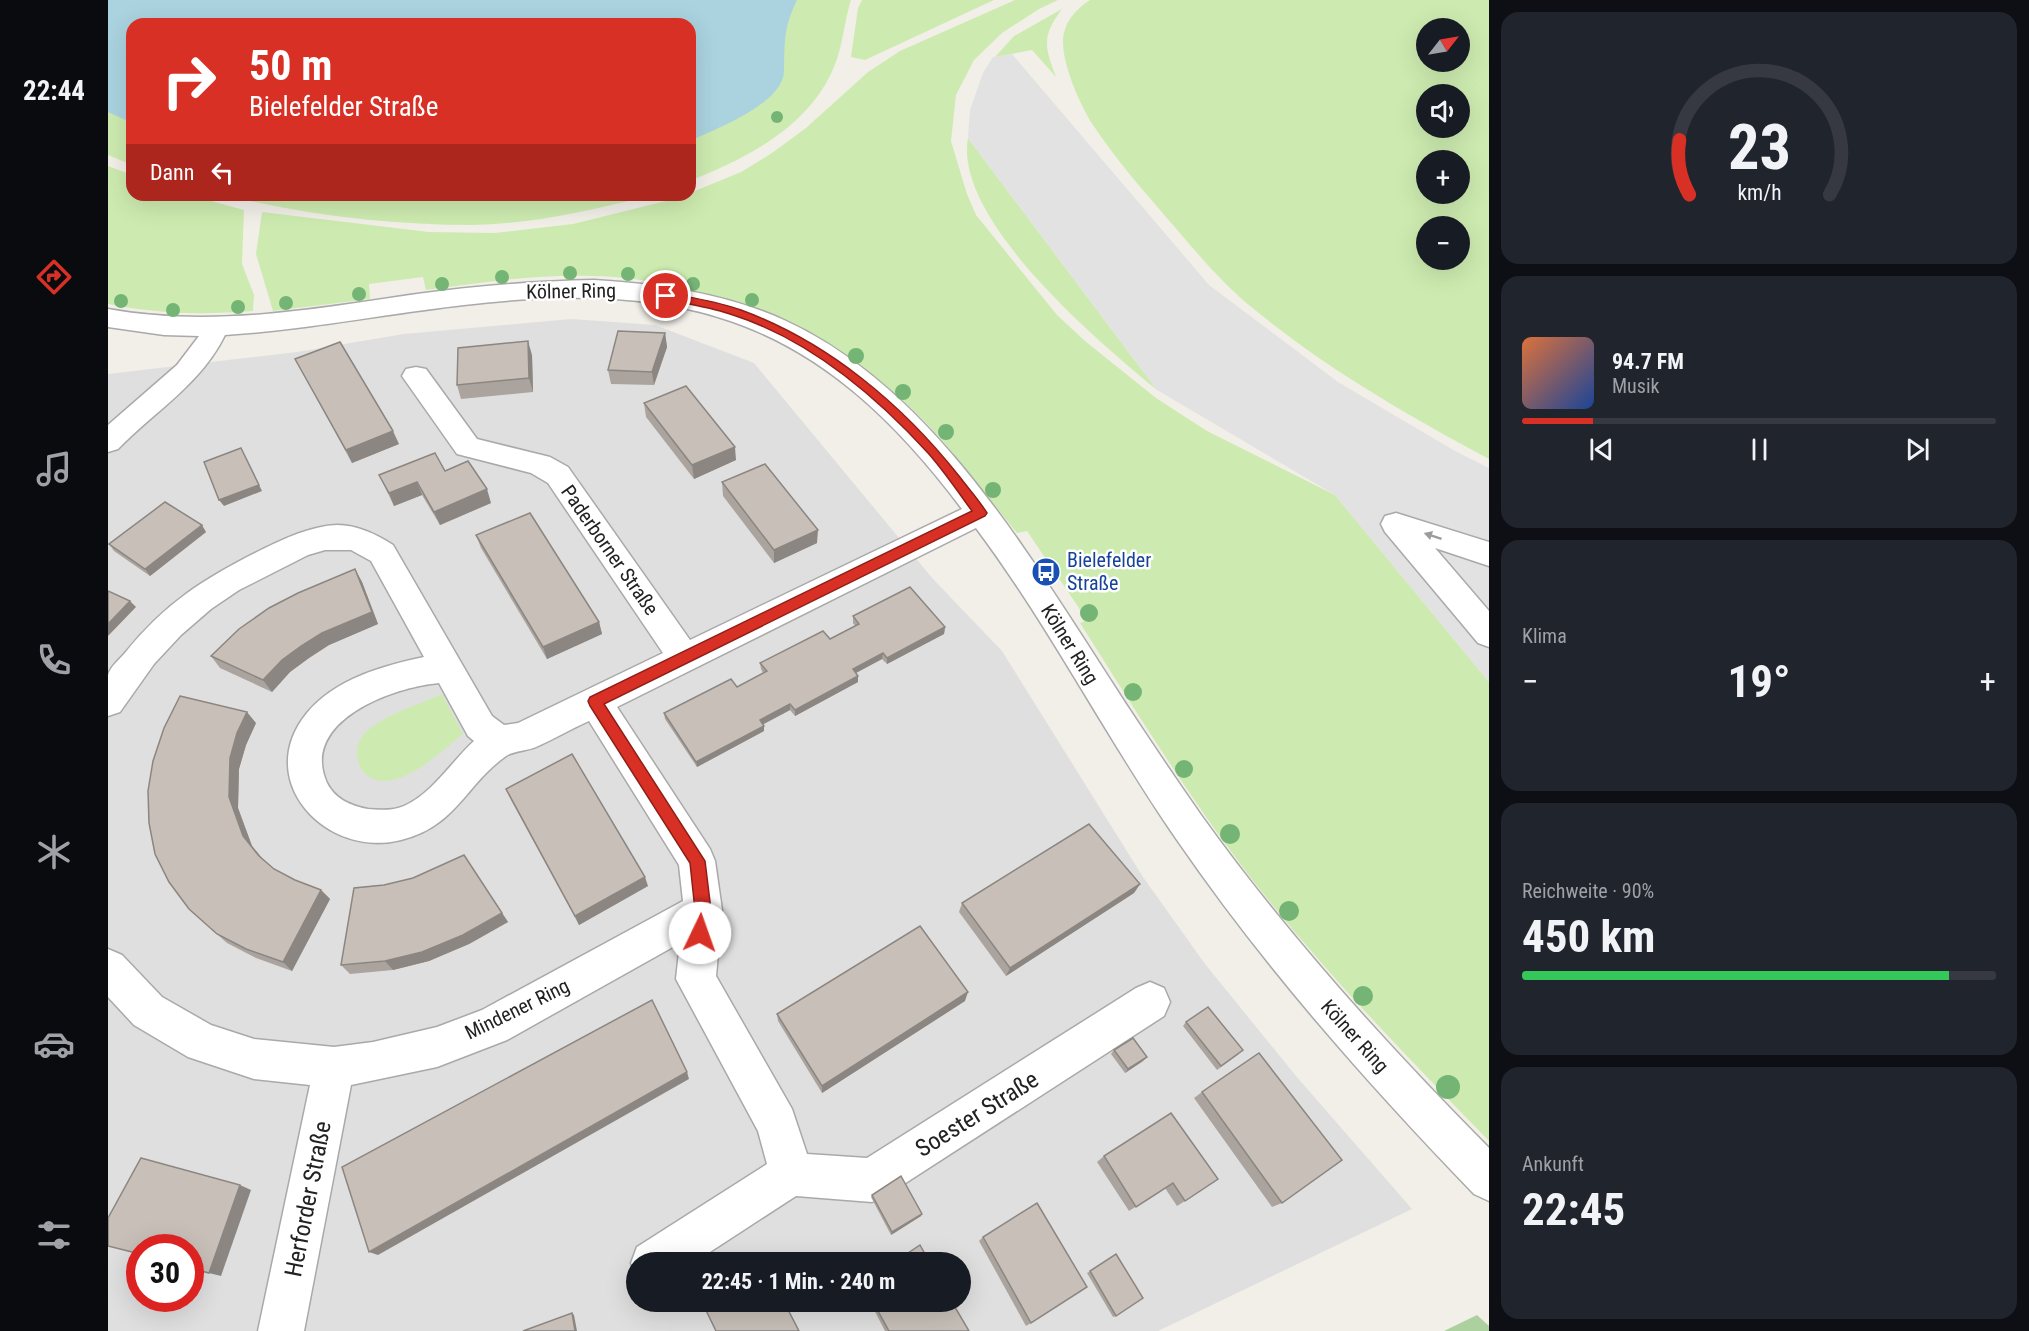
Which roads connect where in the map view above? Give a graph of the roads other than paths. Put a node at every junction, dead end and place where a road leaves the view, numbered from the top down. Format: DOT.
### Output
graph roads {
  1 [pos="108,318"];
  2 [pos="216,328"];
  3 [pos="416,376"];
  4 [pos="108,442"];
  5 [pos="980,513"];
  6 [pos="1489,554"];
  7 [pos="1489,634"];
  8 [pos="684,657"];
  9 [pos="447,669"];
  10 [pos="595,701"];
  11 [pos="108,702"];
  12 [pos="498,741"];
  13 [pos="703,910"];
  14 [pos="108,968"];
  15 [pos="1150,1002"];
  16 [pos="334,1067"];
  17 [pos="791,1174"];
  18 [pos="1489,1179"];
  19 [pos="670,1252"];
  20 [pos="281,1331"];
  1 -- 2 [label="street, Kölner Ring"];
  2 -- 4 [label="street"];
  2 -- 5 [label="street, Kölner Ring"];
  3 -- 8 [label="street, Paderborner Straße"];
  5 -- 8 [label="street"];
  5 -- 18 [label="street, Kölner Ring"];
  6 -- 7 [label="street, one-way"];
  8 -- 10 [label="street"];
  9 -- 11 [label="street"];
  9 -- 12 [label="street"];
  9 -- 12 [label="street"];
  10 -- 12 [label="street"];
  10 -- 13 [label="street"];
  13 -- 16 [label="street, Mindener Ring"];
  13 -- 17 [label="street"];
  14 -- 16 [label="street, Mindener Ring"];
  15 -- 17 [label="street, Soester Straße"];
  16 -- 20 [label="street, Herforder Straße"];
  17 -- 19 [label="street"];
}
